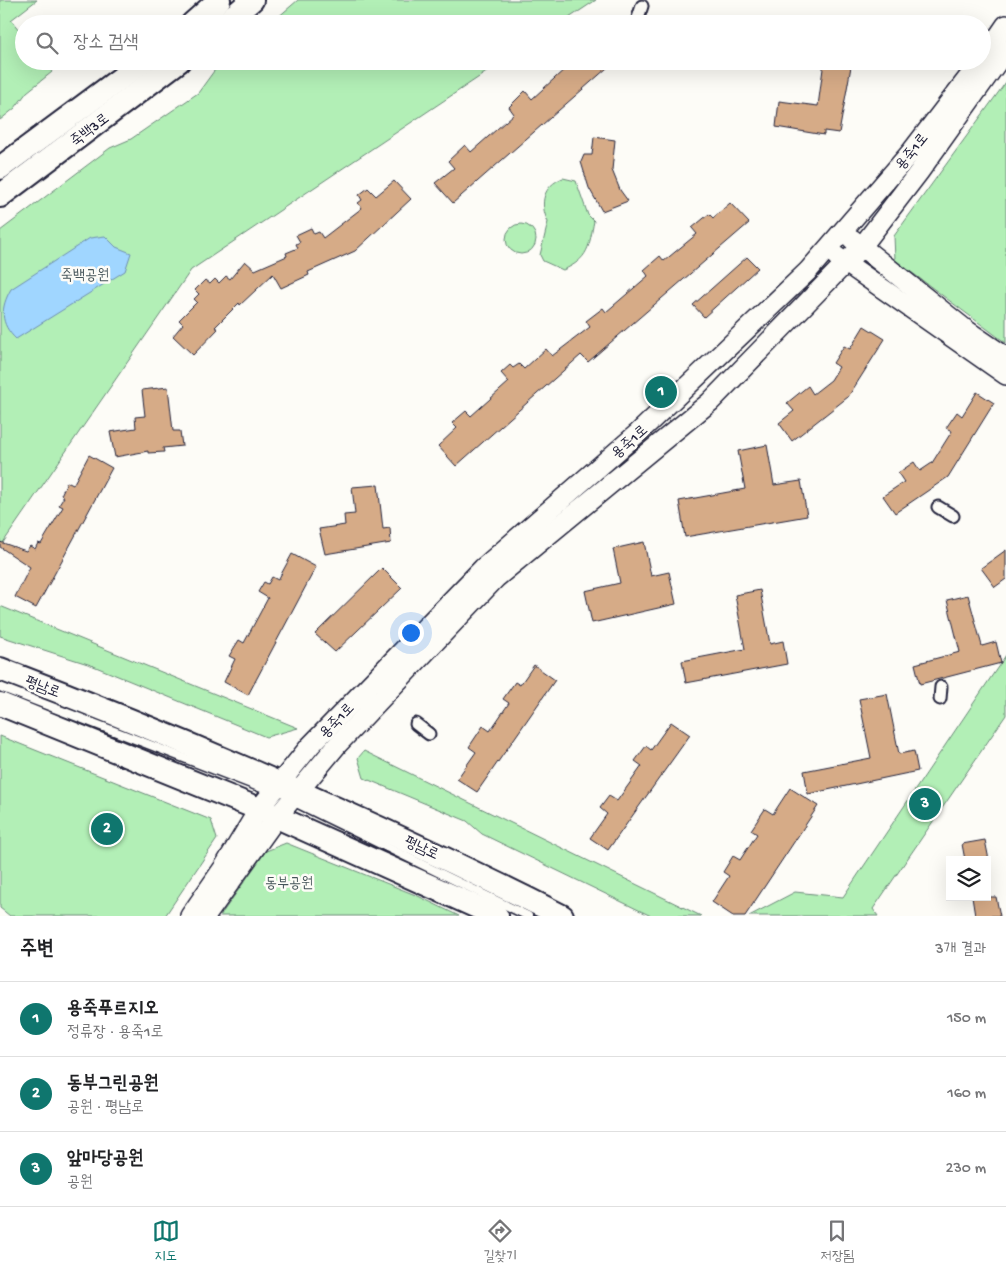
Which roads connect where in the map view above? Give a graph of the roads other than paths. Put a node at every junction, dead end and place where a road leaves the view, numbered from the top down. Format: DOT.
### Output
graph roads {
  1 [pos="219,0"];
  2 [pos="252,0"];
  3 [pos="642,6"];
  4 [pos="202,15"];
  5 [pos="234,15"];
  6 [pos="639,15"];
  7 [pos="1006,26"];
  8 [pos="991,48"];
  9 [pos="1006,50"];
  10 [pos="132,70"];
  11 [pos="167,70"];
  12 [pos="975,70"];
  13 [pos="0,168"];
  14 [pos="0,196"];
  15 [pos="842,232"];
  16 [pos="861,247"];
  17 [pos="827,249"];
  18 [pos="846,262"];
  19 [pos="1006,357"];
  20 [pos="1006,375"];
  21 [pos="938,507"];
  22 [pos="954,516"];
  23 [pos="0,670"];
  24 [pos="0,687"];
  25 [pos="0,693"];
  26 [pos="0,704"];
  27 [pos="416,724"];
  28 [pos="429,734"];
  29 [pos="183,767"];
  30 [pos="277,802"];
  31 [pos="320,826"];
  32 [pos="190,916"];
  33 [pos="206,916"];
  34 [pos="497,916"];
  35 [pos="507,916"];
  36 [pos="528,916"];
  37 [pos="562,916"];
  1 -- 4 [label="main road"];
  2 -- 5 [label="main road"];
  3 -- 6 [label="street"];
  7 -- 8 [label="street, 용죽1로"];
  9 -- 16 [label="street"];
  10 -- 13 [label="main road, 죽백3로"];
  11 -- 14 [label="main road, 죽백3로"];
  12 -- 15 [label="street, 용죽1로"];
  15 -- 16 [label="street"];
  15 -- 17 [label="street, 용죽1로"];
  16 -- 18 [label="street"];
  16 -- 19 [label="street"];
  17 -- 18 [label="street"];
  17 -- 30 [label="street, 용죽1로"];
  18 -- 20 [label="street"];
  18 -- 30 [label="street"];
  21 -- 22 [label="street"];
  23 -- 30 [label="main road, 평남로"];
  24 -- 30 [label="lane"];
  25 -- 29 [label="lane"];
  26 -- 30 [label="main road, 평남로"];
  27 -- 28 [label="street"];
  30 -- 32 [label="street"];
  30 -- 33 [label="street"];
  30 -- 34 [label="main road, 평남로"];
  30 -- 36 [label="lane"];
  30 -- 37 [label="main road, 평남로"];
  31 -- 35 [label="lane"];
}
